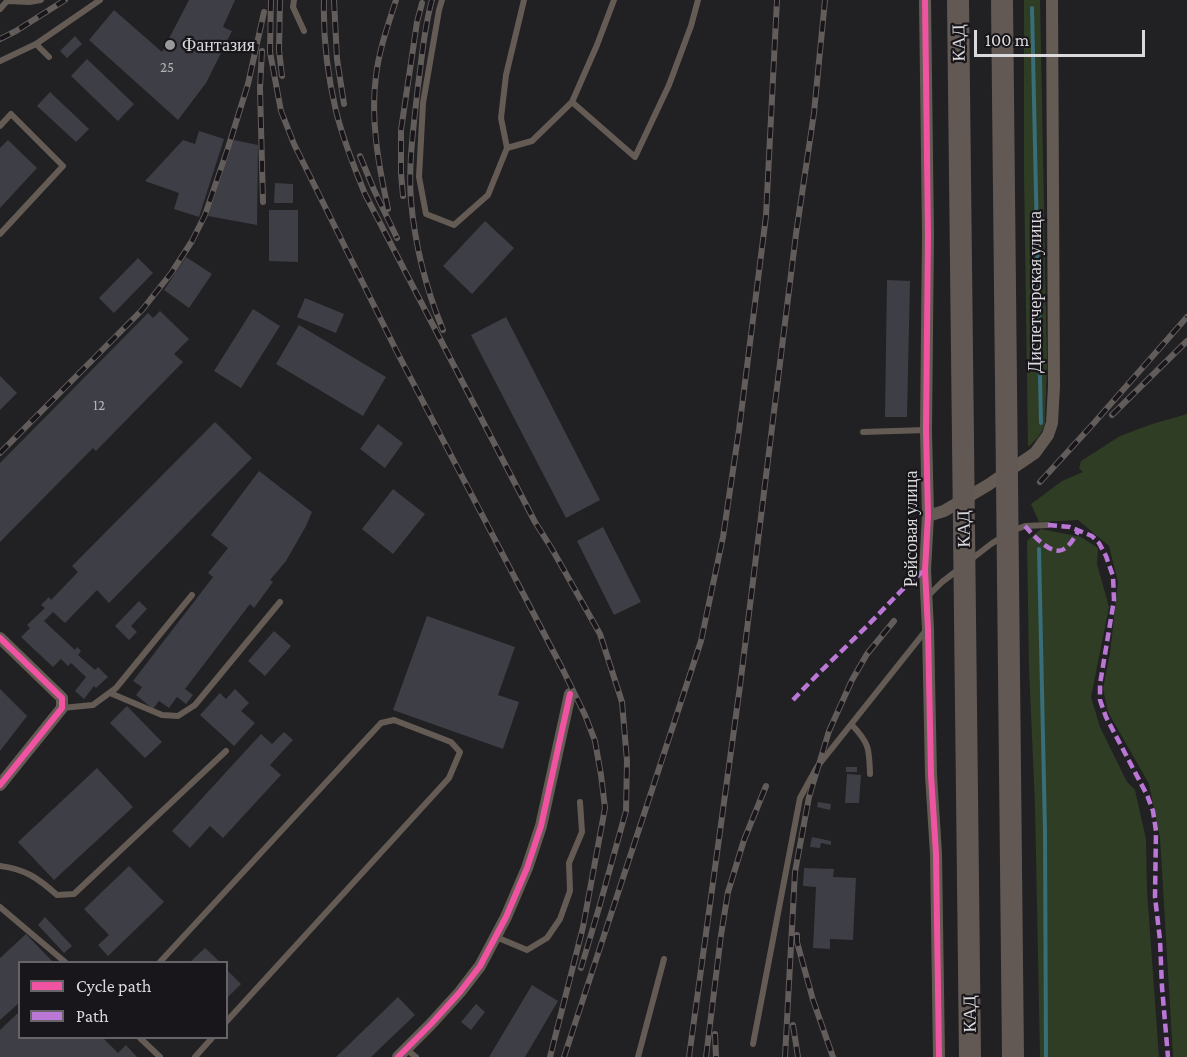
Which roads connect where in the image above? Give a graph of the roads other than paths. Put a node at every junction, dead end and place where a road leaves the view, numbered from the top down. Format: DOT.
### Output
graph roads {
  1 [pos="41,0"];
  2 [pos="100,0"];
  3 [pos="294,0"];
  4 [pos="442,0"];
  5 [pos="524,0"];
  6 [pos="614,0"];
  7 [pos="698,0"];
  8 [pos="925,0"];
  9 [pos="958,0"];
  10 [pos="1002,0"];
  11 [pos="1052,0"];
  12 [pos="8,1"];
  13 [pos="0,9"];
  14 [pos="304,31"];
  15 [pos="36,44"];
  16 [pos="49,57"];
  17 [pos="0,61"];
  18 [pos="572,102"];
  19 [pos="0,126"];
  20 [pos="507,148"];
  21 [pos="0,234"];
  22 [pos="926,430"];
  23 [pos="863,432"];
  24 [pos="928,516"];
  25 [pos="1048,525"];
  26 [pos="192,595"];
  27 [pos="926,599"];
  28 [pos="280,602"];
  29 [pos="928,629"];
  30 [pos="0,638"];
  31 [pos="110,693"];
  32 [pos="570,694"];
  33 [pos="63,708"];
  34 [pos="852,725"];
  35 [pos="226,751"];
  36 [pos="870,774"];
  37 [pos="0,785"];
  38 [pos="580,802"];
  39 [pos="0,866"];
  40 [pos="0,907"];
  41 [pos="496,937"];
  42 [pos="664,959"];
  43 [pos="63,961"];
  44 [pos="162,961"];
  45 [pos="228,1020"];
  46 [pos="141,1039"];
  47 [pos="211,1039"];
  48 [pos="753,1044"];
  49 [pos="407,1054"];
  50 [pos="160,1057"];
  51 [pos="195,1057"];
  52 [pos="638,1057"];
  53 [pos="939,1057"];
  54 [pos="970,1057"];
  55 [pos="1013,1057"];
  1 -- 12 [label="lane"];
  2 -- 15 [label="lane"];
  3 -- 14 [label="lane"];
  4 -- 20 [label="lane"];
  5 -- 20 [label="lane"];
  6 -- 18 [label="lane"];
  7 -- 18 [label="lane"];
  8 -- 22 [label="street, Рейсовая улица"];
  9 -- 54 [label="highway, КАД, bridge"];
  10 -- 55 [label="highway, bridge"];
  11 -- 24 [label="street, Диспетчерская улица"];
  12 -- 13 [label="lane"];
  15 -- 16 [label="lane"];
  15 -- 17 [label="lane"];
  18 -- 20 [label="lane"];
  19 -- 21 [label="lane"];
  22 -- 23 [label="lane"];
  22 -- 24 [label="street, Рейсовая улица"];
  24 -- 27 [label="street, Рейсовая улица"];
  25 -- 27 [label="lane"];
  26 -- 31 [label="lane"];
  27 -- 29 [label="street, Рейсовая улица"];
  28 -- 31 [label="lane"];
  29 -- 34 [label="lane"];
  29 -- 53 [label="street, Рейсовая улица"];
  30 -- 33 [label="street"];
  31 -- 33 [label="lane"];
  32 -- 41 [label="street"];
  33 -- 37 [label="street"];
  34 -- 36 [label="lane"];
  34 -- 48 [label="lane"];
  35 -- 39 [label="lane"];
  38 -- 41 [label="lane"];
  40 -- 43 [label="lane"];
  41 -- 49 [label="street"];
  42 -- 52 [label="lane"];
  44 -- 45 [label="lane"];
  46 -- 50 [label="lane"];
  47 -- 51 [label="lane"];
}
